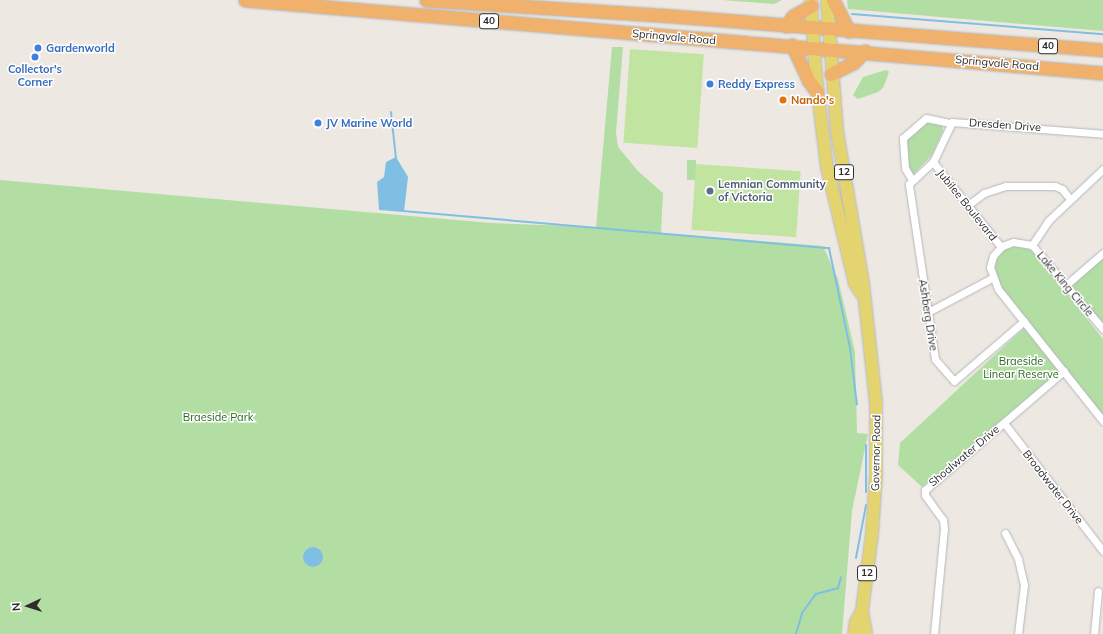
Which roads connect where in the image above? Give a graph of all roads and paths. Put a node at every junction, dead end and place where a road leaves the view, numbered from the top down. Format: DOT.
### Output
graph roads {
  1 [pos="245,0"];
  2 [pos="426,0"];
  3 [pos="827,0"];
  4 [pos="833,0"];
  5 [pos="811,3"];
  6 [pos="786,26"];
  7 [pos="812,28"];
  8 [pos="828,30"];
  9 [pos="849,31"];
  10 [pos="792,45"];
  11 [pos="813,47"];
  12 [pos="829,48"];
  13 [pos="1103,50"];
  14 [pos="865,51"];
  15 [pos="1103,73"];
  16 [pos="831,74"];
  17 [pos="817,92"];
  18 [pos="950,123"];
  19 [pos="1103,134"];
  20 [pos="933,162"];
  21 [pos="1103,169"];
  22 [pos="912,180"];
  23 [pos="1070,199"];
  24 [pos="968,205"];
  25 [pos="1032,245"];
  26 [pos="1001,247"];
  27 [pos="1103,253"];
  28 [pos="992,278"];
  29 [pos="1066,286"];
  30 [pos="863,296"];
  31 [pos="928,312"];
  32 [pos="1024,321"];
  33 [pos="1103,329"];
  34 [pos="1064,371"];
  35 [pos="1103,421"];
  36 [pos="1004,423"];
  37 [pos="1005,533"];
  38 [pos="1103,551"];
  39 [pos="1098,591"];
  40 [pos="862,611"];
  41 [pos="854,634"];
  42 [pos="866,634"];
  43 [pos="934,634"];
  44 [pos="1018,634"];
  45 [pos="1094,634"];
  1 -- 10 [label="highway, Springvale Road / 40"];
  2 -- 6 [label="highway, Springvale Road / 40"];
  3 -- 8 [label="main road, 12"];
  4 -- 9 [label="highway"];
  5 -- 6 [label="highway"];
  5 -- 7 [label="main road, 12"];
  6 -- 7 [label="highway, Springvale Road / 40"];
  7 -- 8 [label="highway, Springvale Road / 40"];
  7 -- 11 [label="main road, Governor Road / 12"];
  8 -- 9 [label="highway, Springvale Road / 40"];
  8 -- 12 [label="main road, Governor Road / 12"];
  9 -- 13 [label="highway, Springvale Road / 40"];
  10 -- 11 [label="highway, Springvale Road / 40"];
  10 -- 17 [label="highway"];
  11 -- 12 [label="highway, Springvale Road / 40"];
  11 -- 17 [label="main road, Governor Road / 12"];
  12 -- 14 [label="highway, Springvale Road / 40"];
  12 -- 16 [label="main road, Governor Road / 12"];
  14 -- 15 [label="highway, Springvale Road / 40"];
  14 -- 16 [label="highway"];
  16 -- 30 [label="main road, Governor Road / 12"];
  17 -- 30 [label="main road, Governor Road / 12"];
  18 -- 19 [label="street, Dresden Drive"];
  18 -- 20 [label="street"];
  18 -- 22 [label="street, Dresden Drive"];
  20 -- 22 [label="street"];
  20 -- 24 [label="street, Jubilee Boulevard"];
  21 -- 23 [label="street"];
  22 -- 31 [label="street, Ashberg Drive"];
  23 -- 24 [label="street"];
  23 -- 25 [label="street"];
  24 -- 26 [label="street, Jubilee Boulevard"];
  25 -- 26 [label="street, Lake King Circle"];
  25 -- 29 [label="street, Lake King Circle"];
  26 -- 28 [label="street"];
  27 -- 29 [label="street"];
  28 -- 31 [label="street"];
  28 -- 32 [label="street"];
  29 -- 33 [label="street, Lake King Circle"];
  30 -- 40 [label="main road, Governor Road / 12"];
  31 -- 32 [label="street, Ashberg Drive"];
  32 -- 34 [label="street"];
  34 -- 35 [label="street"];
  34 -- 36 [label="street, Shoalwater Drive"];
  36 -- 38 [label="street, Broadwater Drive"];
  36 -- 43 [label="street, Shoalwater Drive"];
  37 -- 44 [label="street"];
  39 -- 45 [label="street"];
  40 -- 41 [label="main road, Governor Road / 12"];
  40 -- 42 [label="main road, Governor Road / 12"];
}
